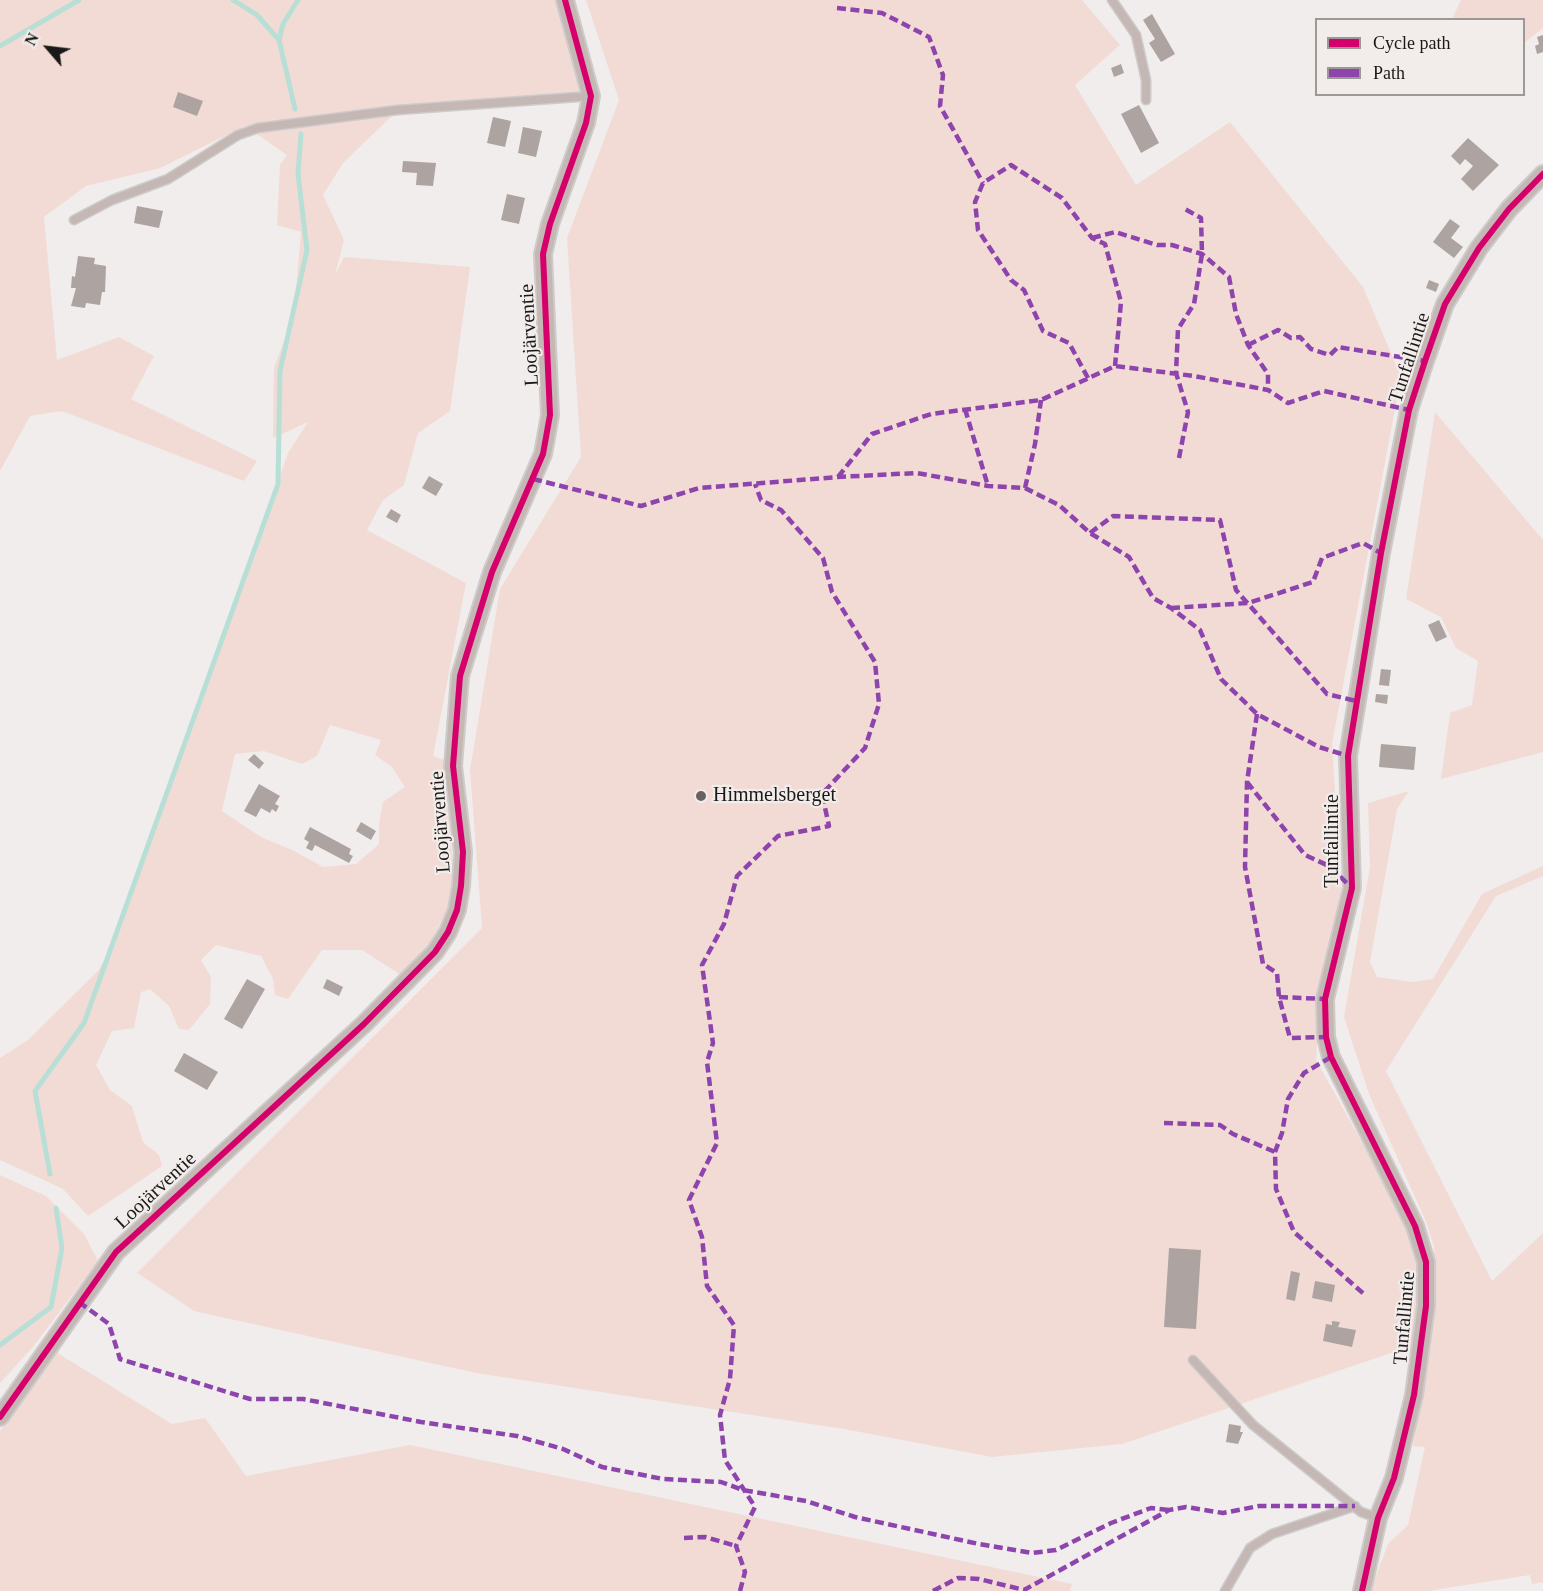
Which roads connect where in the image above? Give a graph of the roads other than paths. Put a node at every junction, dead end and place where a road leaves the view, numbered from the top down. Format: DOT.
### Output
graph roads {
  1 [pos="565,0"];
  2 [pos="1112,0"];
  3 [pos="591,96"];
  4 [pos="1146,100"];
  5 [pos="1543,174"];
  6 [pos="74,220"];
  7 [pos="1193,1360"];
  8 [pos="0,1417"];
  9 [pos="1355,1506"];
  10 [pos="1378,1518"];
  11 [pos="1225,1591"];
  12 [pos="1362,1591"];
  1 -- 3 [label="street, Loojärventie"];
  2 -- 4 [label="lane"];
  3 -- 6 [label="lane"];
  3 -- 8 [label="street, Loojärventie"];
  5 -- 10 [label="street, Tunfallintie"];
  7 -- 9 [label="lane"];
  9 -- 10 [label="lane"];
  9 -- 11 [label="lane"];
  10 -- 12 [label="street, Tunfallintie"];
}
